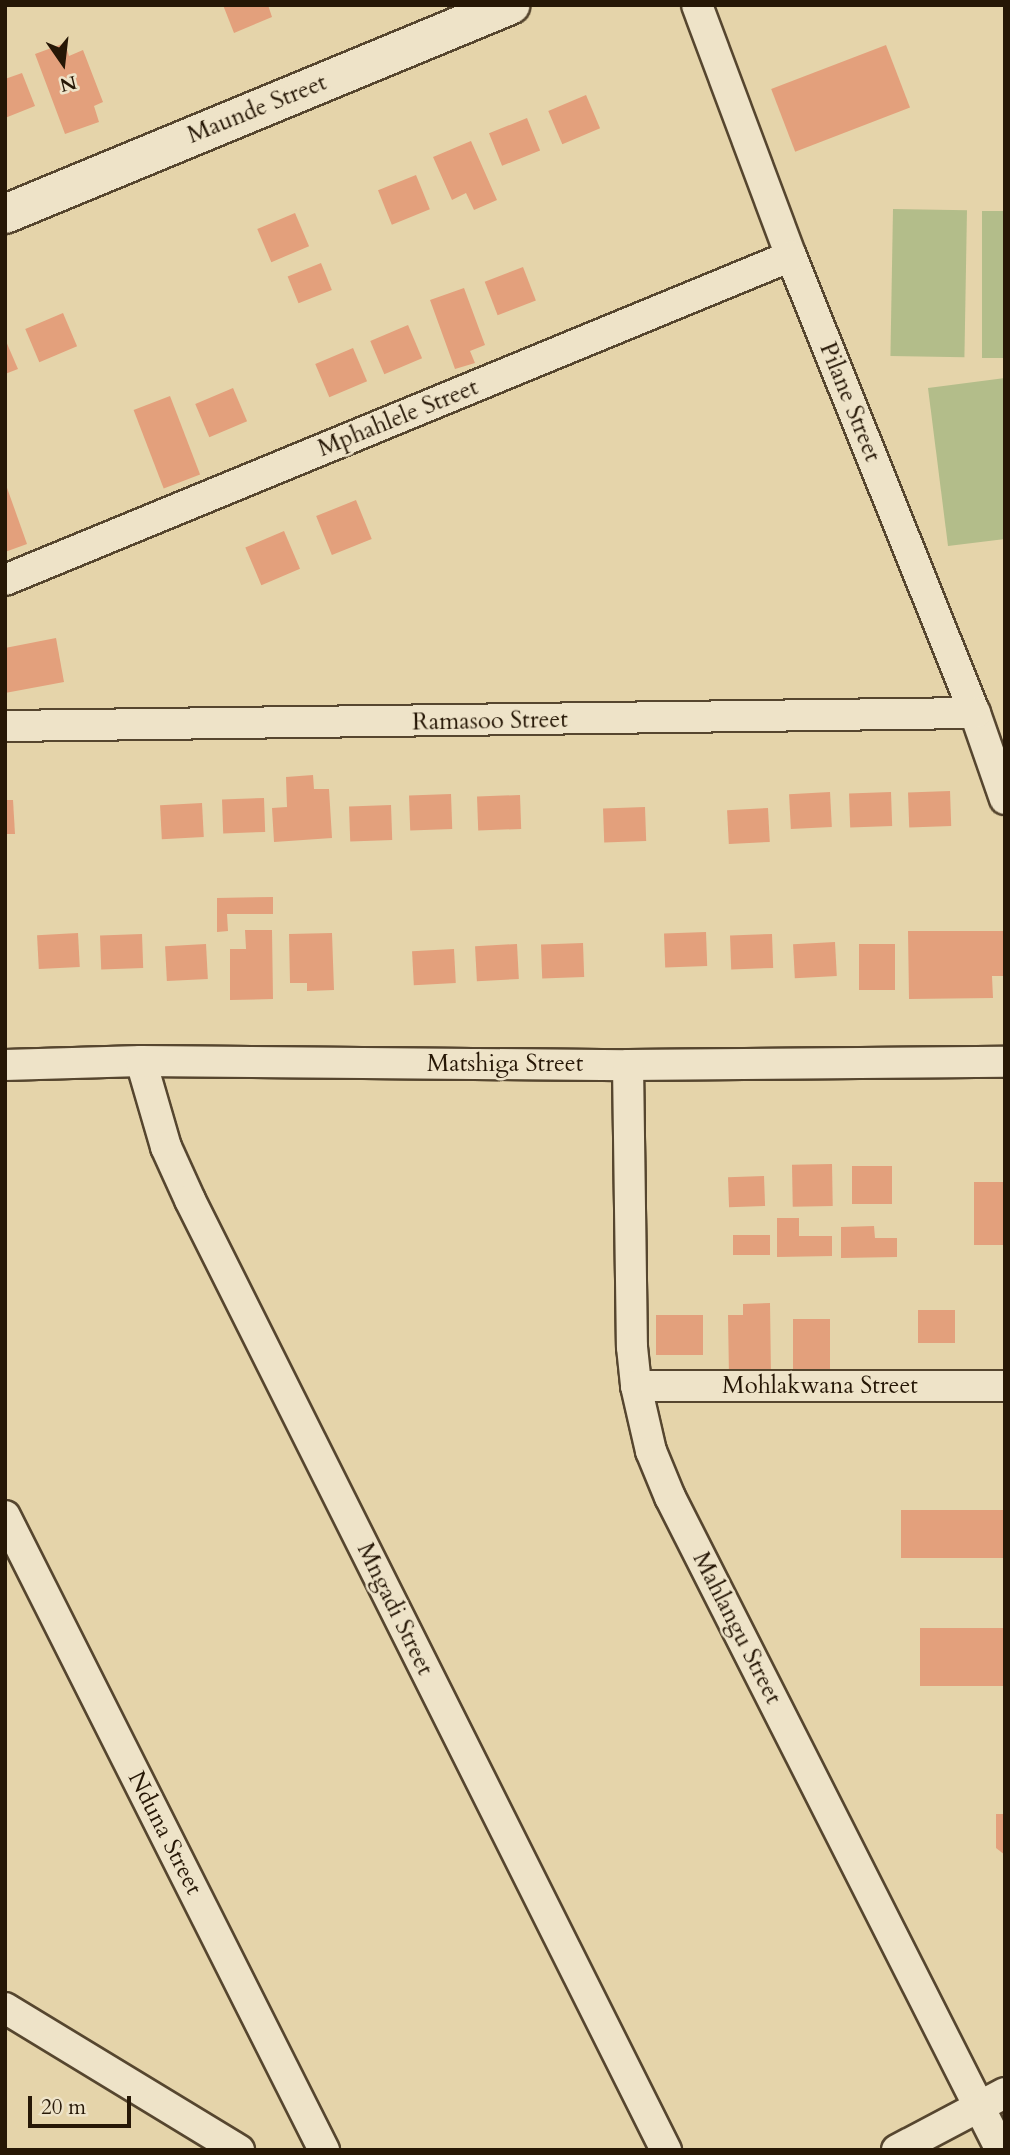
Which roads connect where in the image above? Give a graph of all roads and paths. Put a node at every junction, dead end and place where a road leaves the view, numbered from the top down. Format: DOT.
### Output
graph roads {
  1 [pos="510,5"];
  2 [pos="696,5"];
  3 [pos="5,214"];
  4 [pos="791,256"];
  5 [pos="5,580"];
  6 [pos="975,713"];
  7 [pos="5,726"];
  8 [pos="1005,799"];
  9 [pos="141,1061"];
  10 [pos="1005,1062"];
  11 [pos="5,1065"];
  12 [pos="628,1065"];
  13 [pos="636,1386"];
  14 [pos="1005,1386"];
  15 [pos="5,1516"];
  16 [pos="5,2008"];
  17 [pos="992,2100"];
  18 [pos="239,2150"];
  19 [pos="324,2150"];
  20 [pos="666,2150"];
  21 [pos="897,2150"];
  22 [pos="1001,2150"];
  1 -- 3 [label="street, Maunde Street"];
  2 -- 4 [label="street, Pilane Street"];
  4 -- 5 [label="street, Mphahlele Street"];
  4 -- 6 [label="street, Pilane Street"];
  6 -- 7 [label="street, Ramasoo Street"];
  6 -- 8 [label="street, Pilane Street"];
  9 -- 11 [label="street, Matshiga Street"];
  9 -- 12 [label="street, Matshiga Street"];
  9 -- 20 [label="street, Mngadi Street"];
  10 -- 12 [label="street, Matshiga Street"];
  12 -- 13 [label="street, Mahlangu Street"];
  13 -- 14 [label="street, Mohlakwana Street"];
  13 -- 17 [label="street, Mahlangu Street"];
  15 -- 19 [label="street, Nduna Street"];
  16 -- 18 [label="street"];
  17 -- 21 [label="street"];
  17 -- 22 [label="street, Mahlangu Street"];
}
